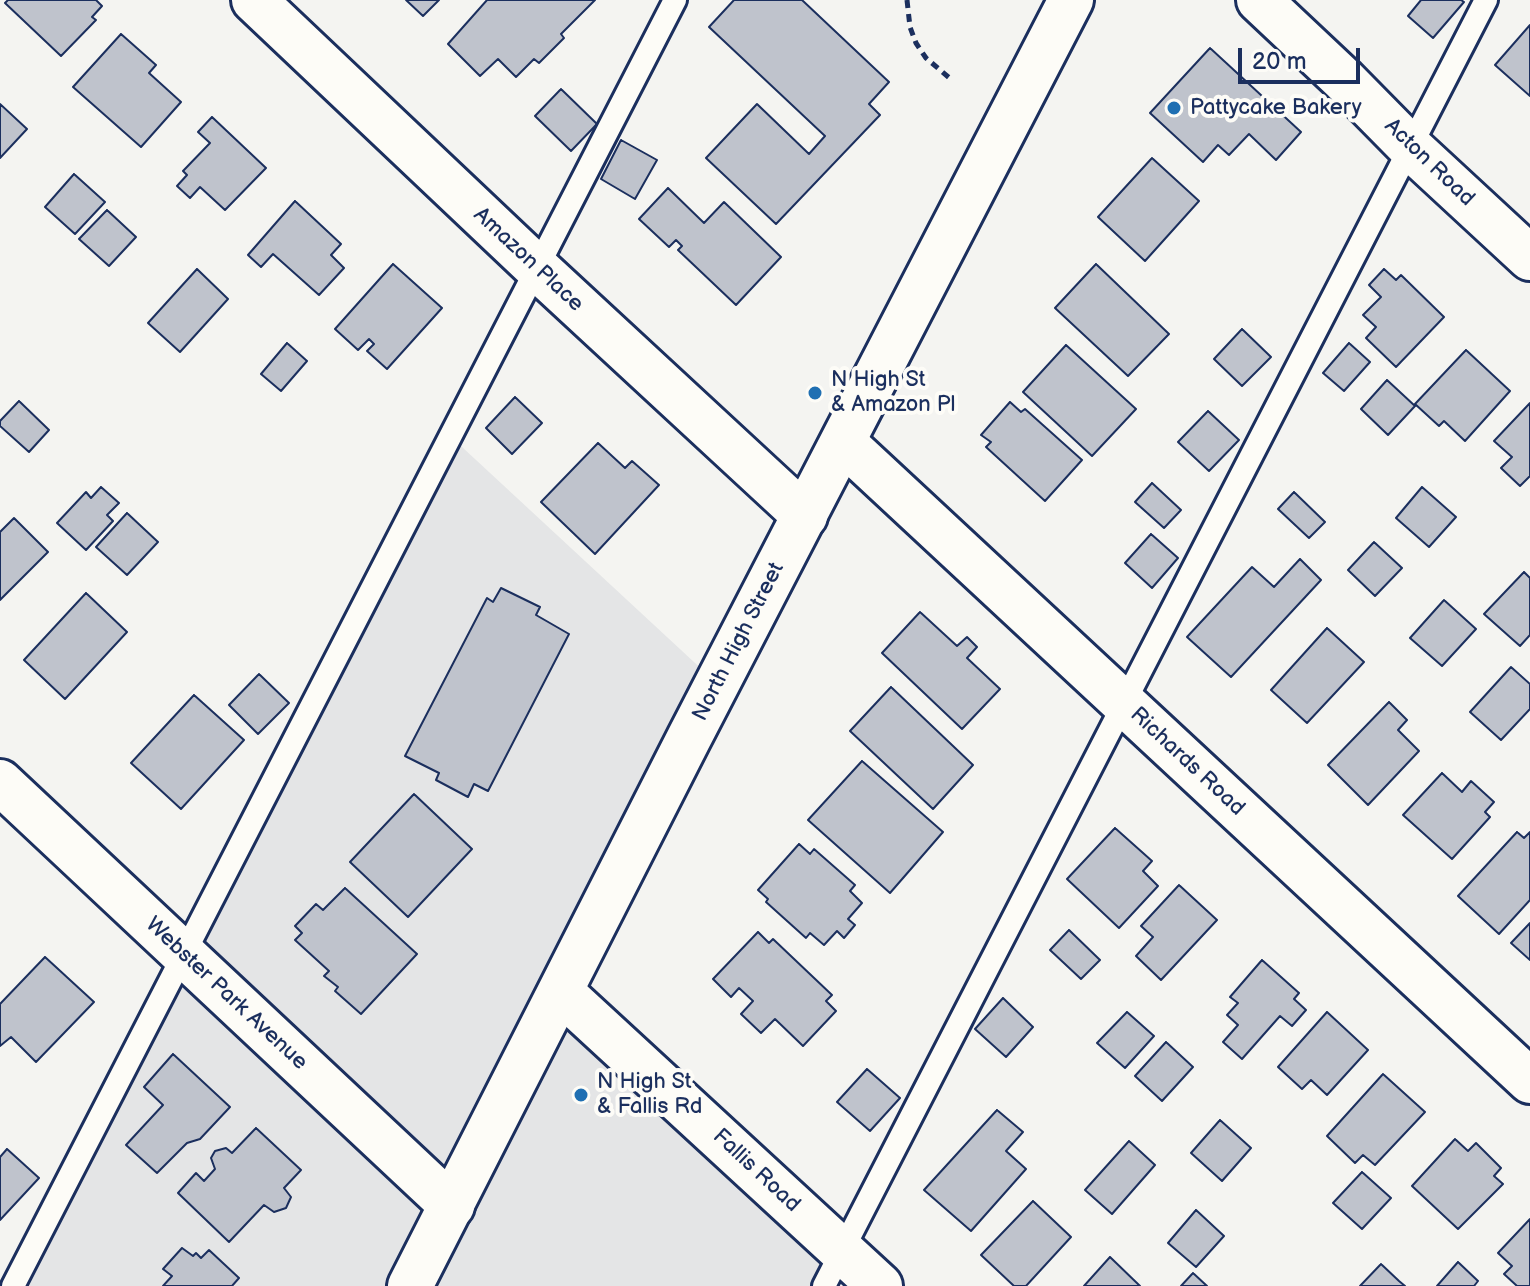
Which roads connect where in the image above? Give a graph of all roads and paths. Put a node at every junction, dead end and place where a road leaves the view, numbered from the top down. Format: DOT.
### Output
graph roads {
  1 [pos="254,0"];
  2 [pos="675,0"];
  3 [pos="907,0"];
  4 [pos="1071,0"];
  5 [pos="1259,0"];
  6 [pos="1486,0"];
  7 [pos="953,81"];
  8 [pos="1410,147"];
  9 [pos="1530,258"];
  10 [pos="537,268"];
  11 [pos="844,443"];
  12 [pos="805,516"];
  13 [pos="1124,703"];
  14 [pos="0,782"];
  15 [pos="184,955"];
  16 [pos="561,992"];
  17 [pos="1530,1081"];
  18 [pos="452,1206"];
  19 [pos="833,1269"];
  20 [pos="13,1286"];
  21 [pos="410,1286"];
  22 [pos="880,1286"];
  1 -- 10 [label="street, Amazon Place"];
  2 -- 10 [label="lane"];
  3 -- 7 [label="path"];
  4 -- 11 [label="street, North High Street"];
  5 -- 8 [label="street, Acton Road"];
  6 -- 8 [label="lane"];
  8 -- 9 [label="street, Acton Road"];
  8 -- 13 [label="lane"];
  10 -- 12 [label="street, Amazon Place"];
  10 -- 15 [label="lane"];
  11 -- 12 [label="street, North High Street"];
  11 -- 13 [label="street, Richards Road"];
  12 -- 16 [label="street, North High Street"];
  13 -- 17 [label="street, Richards Road"];
  13 -- 19 [label="lane"];
  14 -- 15 [label="street, Webster Park Avenue"];
  15 -- 18 [label="street, Webster Park Avenue"];
  15 -- 20 [label="lane"];
  16 -- 18 [label="street, North High Street"];
  16 -- 19 [label="street, Fallis Road"];
  18 -- 21 [label="street, North High Street"];
  19 -- 22 [label="street, Fallis Road"];
}
